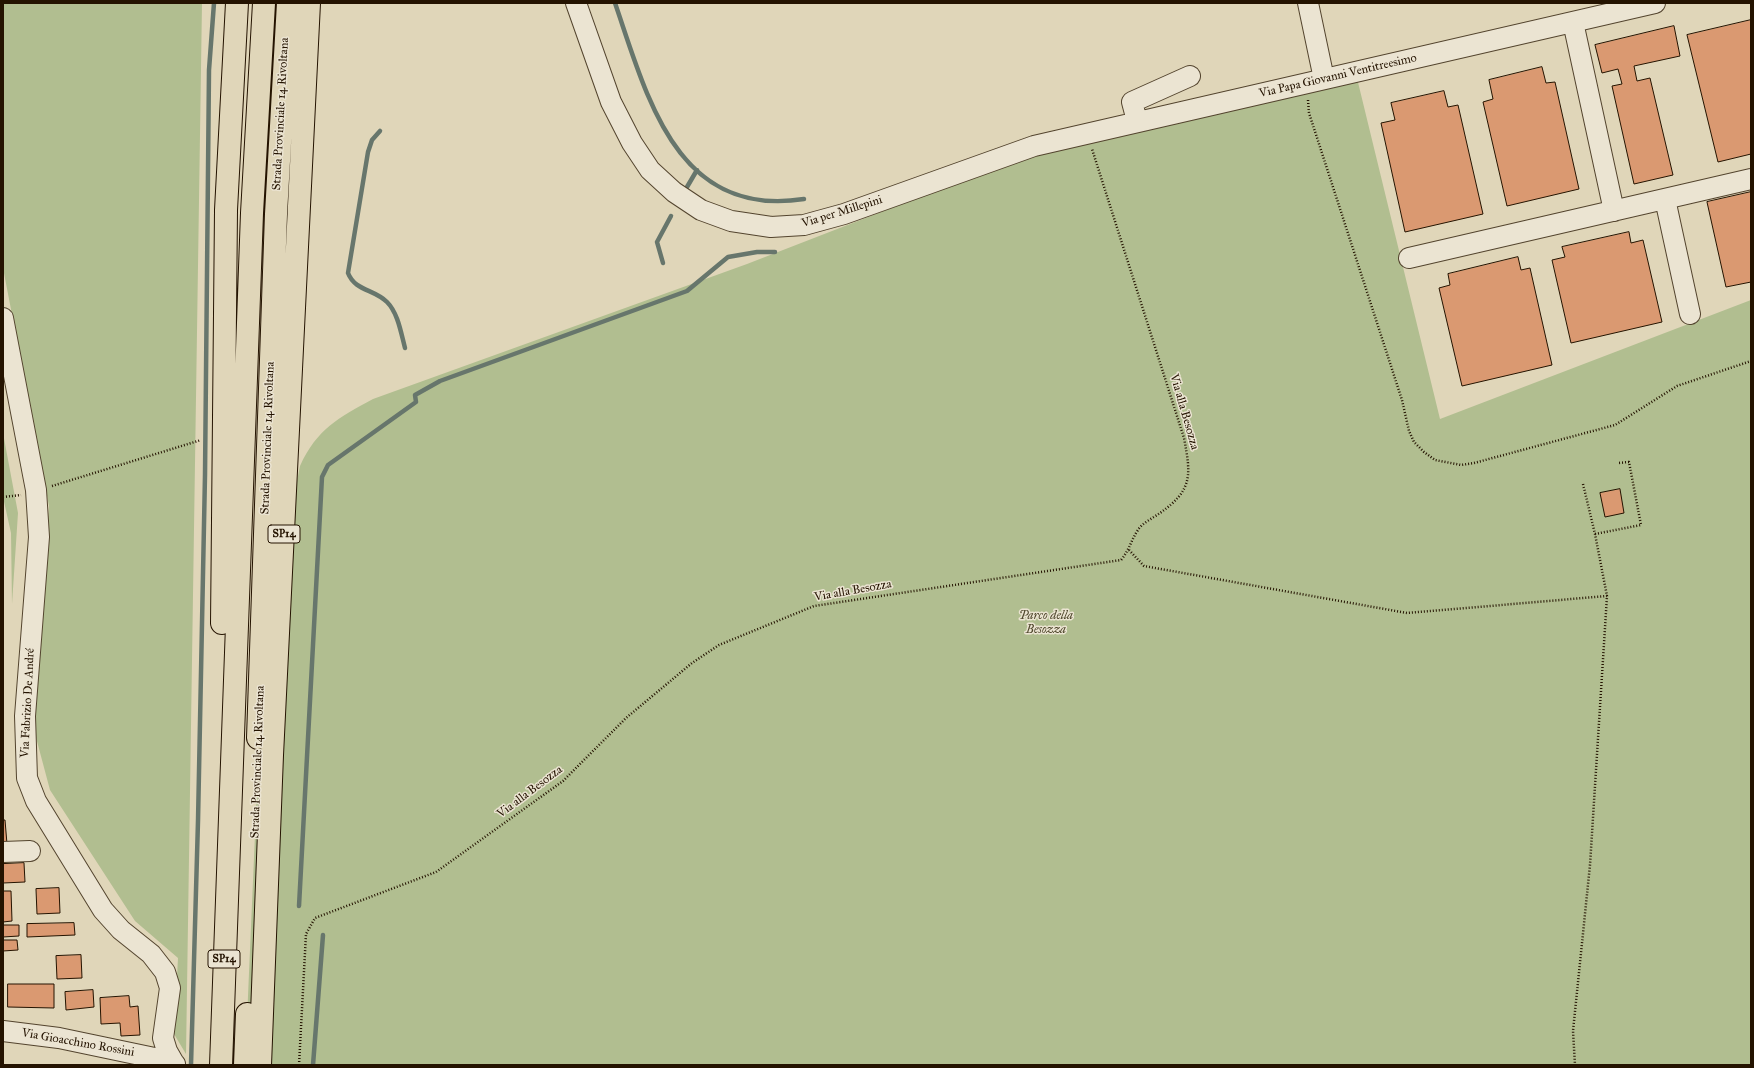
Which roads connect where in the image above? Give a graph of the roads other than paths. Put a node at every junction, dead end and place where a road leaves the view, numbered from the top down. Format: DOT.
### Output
graph roads {
  1 [pos="237,3"];
  2 [pos="264,3"];
  3 [pos="288,3"];
  4 [pos="309,3"];
  5 [pos="576,3"];
  6 [pos="1308,3"];
  7 [pos="1655,3"];
  8 [pos="1573,22"];
  9 [pos="1190,76"];
  10 [pos="1324,79"];
  11 [pos="1137,121"];
  12 [pos="1096,131"];
  13 [pos="1751,179"];
  14 [pos="1665,199"];
  15 [pos="1614,211"];
  16 [pos="1409,258"];
  17 [pos="1690,314"];
  18 [pos="3,318"];
  19 [pos="30,851"];
  20 [pos="3,852"];
  21 [pos="3,1031"];
  22 [pos="175,1065"];
  23 [pos="209,1065"];
  24 [pos="221,1065"];
  25 [pos="244,1065"];
  26 [pos="260,1065"];
  1 -- 23 [label="highway, SP14"];
  2 -- 24 [label="highway, Strada Provinciale 14 Rivoltana / SP14"];
  3 -- 25 [label="highway, Strada Provinciale 14 Rivoltana / SP14"];
  4 -- 26 [label="highway, SP14"];
  5 -- 12 [label="street, Via per Millepini"];
  6 -- 10 [label="street"];
  7 -- 8 [label="street, Via Papa Giovanni Ventitreesimo"];
  8 -- 10 [label="street, Via Papa Giovanni Ventitreesimo"];
  8 -- 15 [label="street"];
  9 -- 11 [label="street"];
  10 -- 11 [label="street, Via Papa Giovanni Ventitreesimo"];
  11 -- 12 [label="street, Via Papa Giovanni Ventitreesimo"];
  13 -- 14 [label="street"];
  14 -- 15 [label="street"];
  14 -- 17 [label="street"];
  15 -- 16 [label="street"];
  18 -- 22 [label="street, Via Fabrizio De André"];
  19 -- 20 [label="street"];
  21 -- 22 [label="street, Via Gioacchino Rossini"];
}
